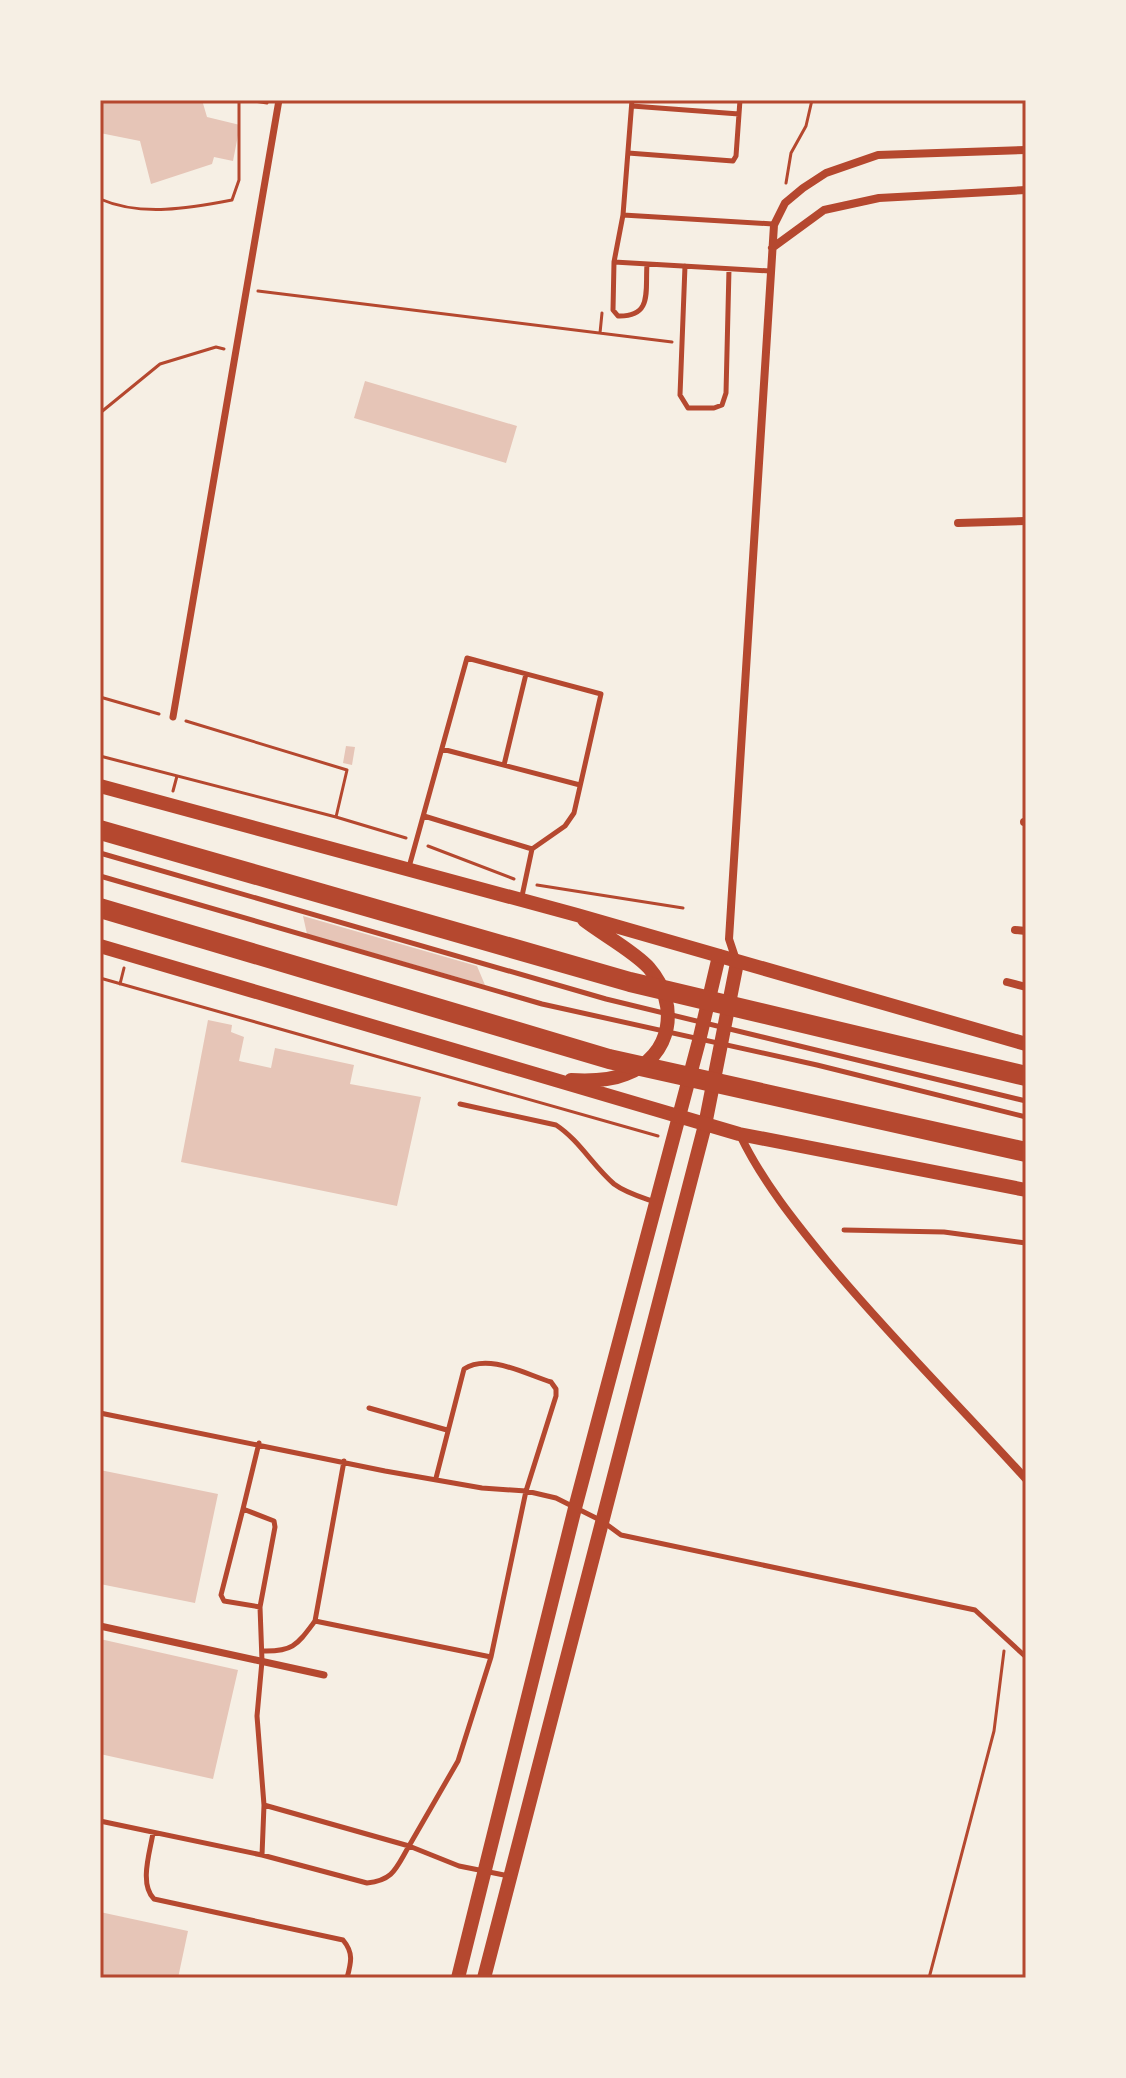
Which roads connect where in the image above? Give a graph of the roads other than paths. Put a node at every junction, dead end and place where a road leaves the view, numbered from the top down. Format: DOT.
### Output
graph roads {
  1 [pos="740,100"];
  2 [pos="279,102"];
  3 [pos="632,103"];
  4 [pos="739,114"];
  5 [pos="1026,150"];
  6 [pos="628,153"];
  7 [pos="1026,190"];
  8 [pos="623,215"];
  9 [pos="774,225"];
  10 [pos="771,248"];
  11 [pos="614,262"];
  12 [pos="647,264"];
  13 [pos="685,266"];
  14 [pos="729,269"];
  15 [pos="770,271"];
  16 [pos="1026,521"];
  17 [pos="958,523"];
  18 [pos="526,674"];
  19 [pos="173,717"];
  20 [pos="442,749"];
  21 [pos="504,765"];
  22 [pos="580,785"];
  23 [pos="100,786"];
  24 [pos="424,816"];
  25 [pos="100,830"];
  26 [pos="532,849"];
  27 [pos="100,853"];
  28 [pos="408,871"];
  29 [pos="100,876"];
  30 [pos="521,901"];
  31 [pos="100,908"];
  32 [pos="577,915"];
  33 [pos="1015,930"];
  34 [pos="1026,931"];
  35 [pos="729,939"];
  36 [pos="100,946"];
  37 [pos="718,962"];
  38 [pos="736,968"];
  39 [pos="1007,982"];
  40 [pos="1026,987"];
  41 [pos="1026,1044"];
  42 [pos="1026,1076"];
  43 [pos="541,1078"];
  44 [pos="1026,1101"];
  45 [pos="460,1104"];
  46 [pos="680,1112"];
  47 [pos="1026,1117"];
  48 [pos="706,1118"];
  49 [pos="739,1134"];
  50 [pos="1026,1152"];
  51 [pos="1026,1190"];
  52 [pos="656,1202"];
  53 [pos="844,1230"];
  54 [pos="1026,1243"];
  55 [pos="369,1408"];
  56 [pos="100,1413"];
  57 [pos="447,1430"];
  58 [pos="259,1443"];
  59 [pos="344,1461"];
  60 [pos="436,1478"];
  61 [pos="1026,1479"];
  62 [pos="526,1491"];
  63 [pos="575,1508"];
  64 [pos="243,1509"];
  65 [pos="602,1521"];
  66 [pos="260,1607"];
  67 [pos="315,1621"];
  68 [pos="100,1626"];
  69 [pos="262,1651"];
  70 [pos="491,1657"];
  71 [pos="1026,1657"];
  72 [pos="262,1661"];
  73 [pos="324,1675"];
  74 [pos="264,1805"];
  75 [pos="100,1821"];
  76 [pos="153,1833"];
  77 [pos="409,1846"];
  78 [pos="262,1855"];
  79 [pos="486,1871"];
  80 [pos="511,1877"];
  81 [pos="347,1978"];
  82 [pos="458,1978"];
  83 [pos="484,1978"];
  1 -- 4 [label="lane"];
  2 -- 19 [label="street"];
  3 -- 4 [label="lane"];
  3 -- 6 [label="lane"];
  4 -- 6 [label="lane"];
  5 -- 9 [label="street"];
  6 -- 8 [label="lane"];
  7 -- 10 [label="street"];
  8 -- 9 [label="lane"];
  8 -- 11 [label="lane"];
  9 -- 10 [label="street"];
  10 -- 15 [label="street"];
  11 -- 12 [label="lane"];
  11 -- 12 [label="lane"];
  12 -- 13 [label="lane"];
  13 -- 14 [label="lane"];
  13 -- 14 [label="lane"];
  14 -- 15 [label="lane"];
  15 -- 35 [label="street"];
  16 -- 17 [label="street"];
  18 -- 20 [label="lane"];
  18 -- 21 [label="lane"];
  18 -- 22 [label="lane"];
  20 -- 21 [label="lane"];
  20 -- 24 [label="lane"];
  21 -- 22 [label="lane"];
  22 -- 26 [label="lane"];
  23 -- 28 [label="main road"];
  24 -- 26 [label="lane"];
  24 -- 28 [label="lane"];
  25 -- 42 [label="highway"];
  26 -- 30 [label="lane"];
  27 -- 44 [label="lane"];
  28 -- 30 [label="main road"];
  29 -- 47 [label="lane"];
  30 -- 32 [label="main road"];
  31 -- 50 [label="highway"];
  32 -- 37 [label="main road"];
  32 -- 43 [label="main road"];
  33 -- 34 [label="street"];
  35 -- 37 [label="street"];
  35 -- 38 [label="street"];
  36 -- 43 [label="main road"];
  37 -- 38 [label="main road"];
  37 -- 46 [label="main road"];
  38 -- 41 [label="main road"];
  38 -- 48 [label="main road"];
  39 -- 40 [label="street"];
  43 -- 46 [label="main road"];
  45 -- 52 [label="lane"];
  46 -- 48 [label="main road"];
  46 -- 52 [label="main road"];
  48 -- 49 [label="main road"];
  48 -- 65 [label="main road"];
  49 -- 51 [label="main road"];
  49 -- 61 [label="street"];
  52 -- 63 [label="main road"];
  53 -- 54 [label="lane"];
  55 -- 57 [label="lane"];
  56 -- 58 [label="lane"];
  57 -- 60 [label="lane"];
  57 -- 62 [label="lane"];
  58 -- 59 [label="lane"];
  58 -- 64 [label="lane"];
  59 -- 60 [label="lane"];
  59 -- 67 [label="lane"];
  60 -- 62 [label="lane"];
  62 -- 63 [label="lane"];
  62 -- 70 [label="lane"];
  63 -- 65 [label="lane"];
  63 -- 79 [label="main road"];
  64 -- 66 [label="lane"];
  64 -- 66 [label="lane"];
  65 -- 71 [label="lane"];
  65 -- 80 [label="main road"];
  66 -- 69 [label="lane"];
  67 -- 69 [label="lane"];
  67 -- 70 [label="lane"];
  68 -- 72 [label="street"];
  69 -- 72 [label="lane"];
  70 -- 77 [label="lane"];
  72 -- 73 [label="street"];
  72 -- 74 [label="lane"];
  74 -- 77 [label="lane"];
  74 -- 78 [label="lane"];
  75 -- 76 [label="lane"];
  76 -- 78 [label="lane"];
  76 -- 81 [label="lane"];
  77 -- 78 [label="lane"];
  77 -- 79 [label="lane"];
  79 -- 80 [label="lane"];
  79 -- 82 [label="main road"];
  80 -- 83 [label="main road"];
}
